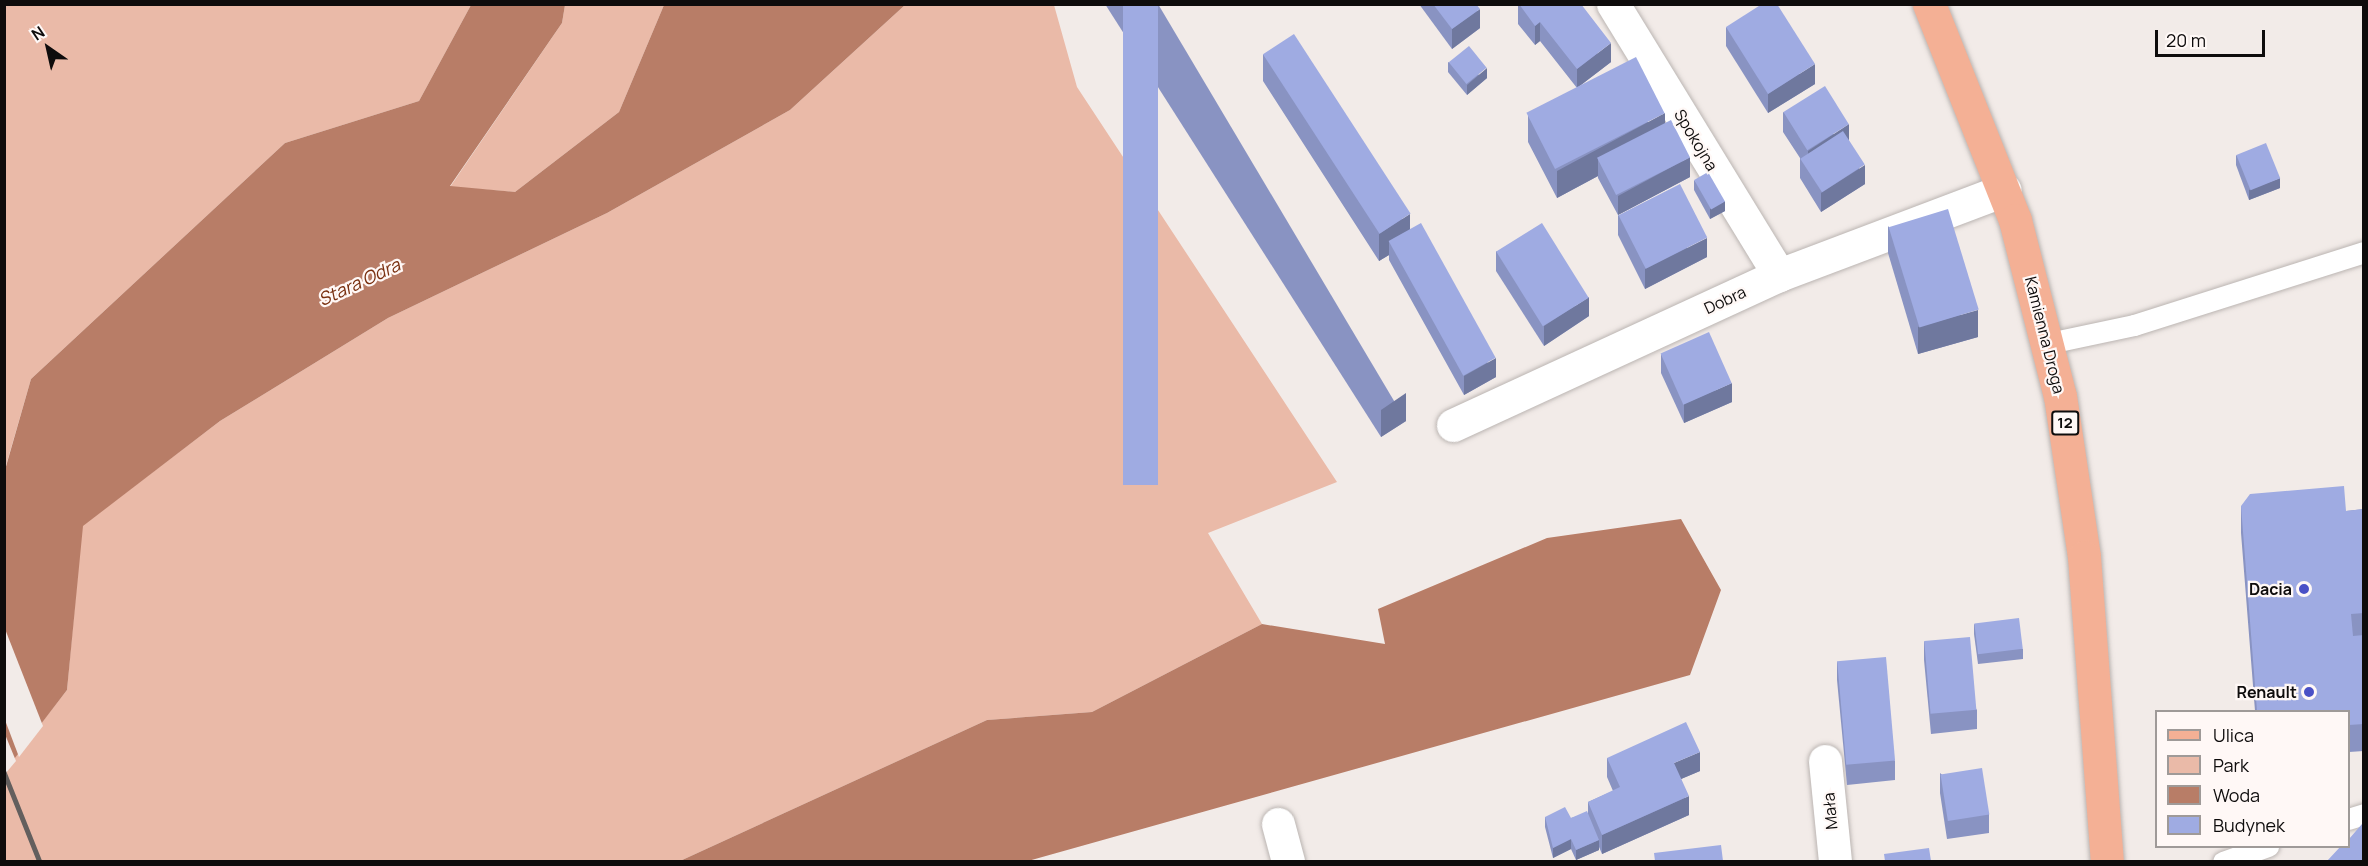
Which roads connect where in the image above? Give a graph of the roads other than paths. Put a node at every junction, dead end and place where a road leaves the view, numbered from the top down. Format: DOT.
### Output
graph roads {
  1 [pos="1613,4"];
  2 [pos="1929,4"];
  3 [pos="2004,190"];
  4 [pos="2364,252"];
  5 [pos="1779,275"];
  6 [pos="2049,343"];
  7 [pos="1453,425"];
  8 [pos="1826,761"];
  9 [pos="1278,824"];
  10 [pos="2262,848"];
  11 [pos="1288,861"];
  12 [pos="1835,861"];
  13 [pos="2107,861"];
  14 [pos="2223,861"];
  1 -- 5 [label="street, Spokojna"];
  2 -- 3 [label="main road, Kamienna Droga / 12"];
  3 -- 5 [label="street, Dobra"];
  3 -- 6 [label="main road, Kamienna Droga / 12"];
  4 -- 6 [label="lane"];
  5 -- 7 [label="street, Dobra"];
  6 -- 13 [label="main road, Kamienna Droga / 12"];
  8 -- 12 [label="street, Mała"];
  9 -- 11 [label="street"];
  10 -- 14 [label="lane"];
}
